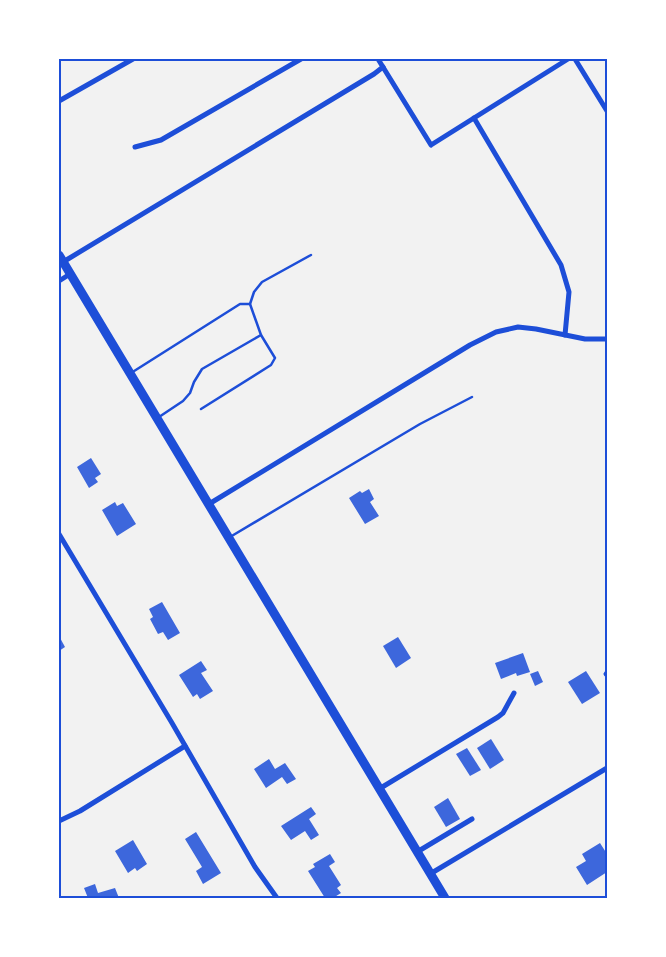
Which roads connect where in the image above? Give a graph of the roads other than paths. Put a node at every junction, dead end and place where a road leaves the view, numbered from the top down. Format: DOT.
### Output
graph roads {
  1 [pos="134,59"];
  2 [pos="301,59"];
  3 [pos="378,59"];
  4 [pos="568,59"];
  5 [pos="576,59"];
  6 [pos="382,67"];
  7 [pos="59,101"];
  8 [pos="607,110"];
  9 [pos="474,118"];
  10 [pos="135,147"];
  11 [pos="311,255"];
  12 [pos="61,258"];
  13 [pos="70,274"];
  14 [pos="59,281"];
  15 [pos="250,304"];
  16 [pos="261,335"];
  17 [pos="565,335"];
  18 [pos="607,339"];
  19 [pos="130,374"];
  20 [pos="472,397"];
  21 [pos="202,409"];
  22 [pos="157,418"];
  23 [pos="209,504"];
  24 [pos="59,534"];
  25 [pos="229,538"];
  26 [pos="514,693"];
  27 [pos="185,746"];
  28 [pos="607,768"];
  29 [pos="379,789"];
  30 [pos="472,819"];
  31 [pos="59,821"];
  32 [pos="418,852"];
  33 [pos="430,874"];
  34 [pos="277,898"];
  35 [pos="445,898"];
  1 -- 7 [label="street"];
  2 -- 10 [label="street"];
  3 -- 6 [label="street"];
  4 -- 9 [label="street"];
  5 -- 8 [label="street"];
  6 -- 9 [label="street"];
  6 -- 12 [label="street"];
  9 -- 17 [label="street"];
  11 -- 15 [label="lane"];
  12 -- 13 [label="main road"];
  13 -- 14 [label="street"];
  13 -- 19 [label="main road"];
  15 -- 16 [label="lane"];
  15 -- 19 [label="lane"];
  16 -- 21 [label="lane"];
  16 -- 22 [label="lane"];
  17 -- 18 [label="street"];
  17 -- 23 [label="street"];
  19 -- 22 [label="main road"];
  20 -- 25 [label="lane"];
  22 -- 23 [label="main road"];
  23 -- 25 [label="main road"];
  24 -- 27 [label="street"];
  25 -- 29 [label="main road"];
  26 -- 29 [label="street"];
  27 -- 31 [label="street"];
  27 -- 34 [label="street"];
  28 -- 33 [label="street"];
  29 -- 32 [label="main road"];
  30 -- 32 [label="street"];
  32 -- 33 [label="main road"];
  33 -- 35 [label="main road"];
}
